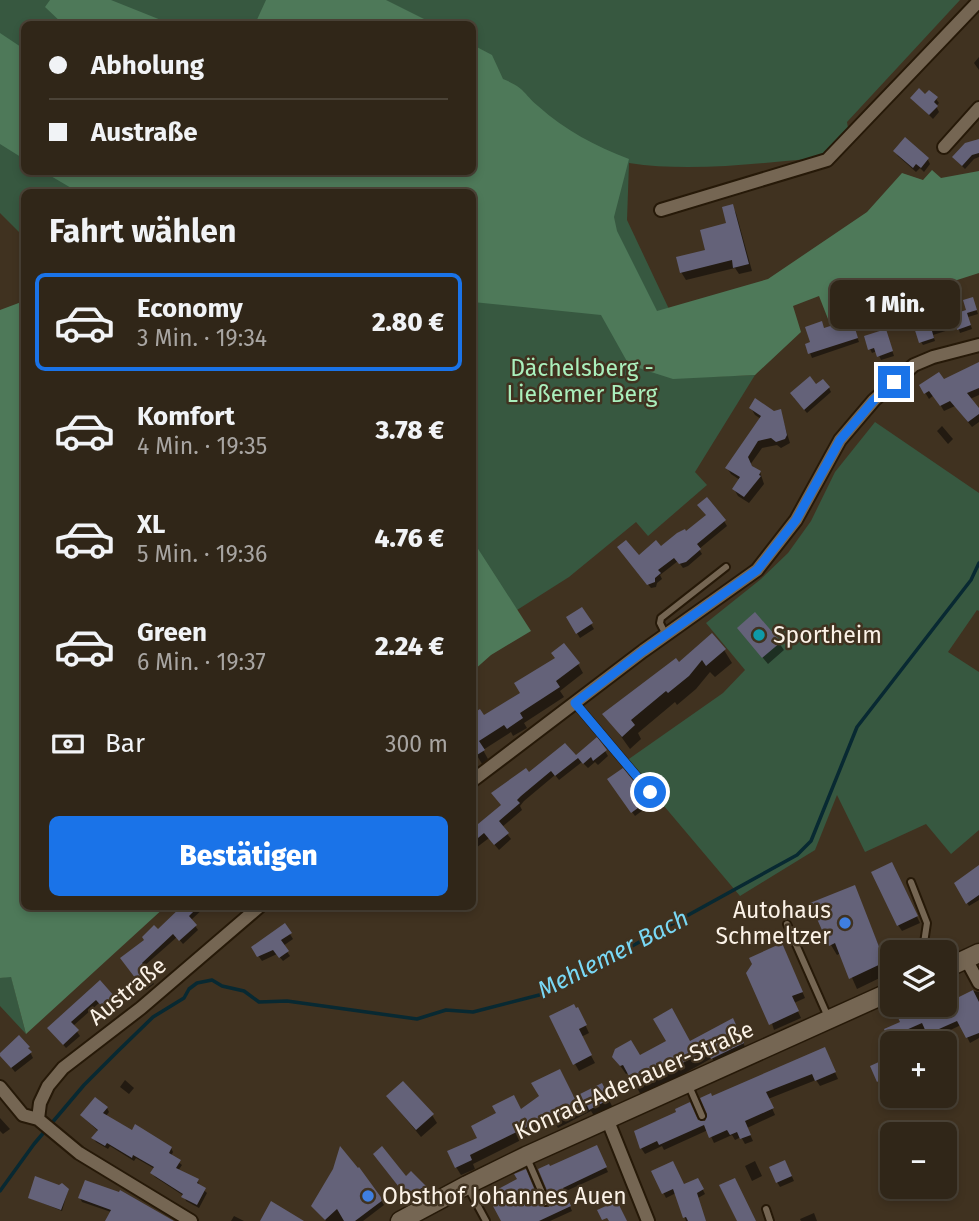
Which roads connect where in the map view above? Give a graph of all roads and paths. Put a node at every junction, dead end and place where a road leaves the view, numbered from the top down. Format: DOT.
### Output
graph roads {
  1 [pos="979,1"];
  2 [pos="979,108"];
  3 [pos="944,147"];
  4 [pos="661,210"];
  5 [pos="979,345"];
  6 [pos="726,566"];
  7 [pos="666,635"];
  8 [pos="575,703"];
  9 [pos="476,778"];
  10 [pos="650,792"];
  11 [pos="911,882"];
  12 [pos="255,910"];
  13 [pos="787,924"];
  14 [pos="924,940"];
  15 [pos="973,956"];
  16 [pos="957,963"];
  17 [pos="979,983"];
  18 [pos="880,996"];
  19 [pos="829,1018"];
  20 [pos="688,1084"];
  21 [pos="0,1087"];
  22 [pos="702,1115"];
  23 [pos="40,1121"];
  24 [pos="608,1121"];
  25 [pos="526,1156"];
  26 [pos="467,1185"];
  27 [pos="546,1202"];
  28 [pos="766,1209"];
  29 [pos="191,1221"];
  30 [pos="400,1221"];
  31 [pos="486,1221"];
  32 [pos="648,1221"];
  33 [pos="770,1221"];
  1 -- 4 [label="street"];
  2 -- 3 [label="street"];
  5 -- 7 [label="street"];
  6 -- 7 [label="lane"];
  7 -- 8 [label="street"];
  8 -- 9 [label="street"];
  8 -- 10 [label="lane"];
  11 -- 14 [label="lane"];
  12 -- 23 [label="street, Austraße"];
  13 -- 19 [label="lane"];
  15 -- 16 [label="main road"];
  15 -- 17 [label="street"];
  18 -- 19 [label="main road, Konrad-Adenauer-Straße"];
  19 -- 20 [label="main road, Konrad-Adenauer-Straße"];
  20 -- 22 [label="lane"];
  20 -- 24 [label="main road, Konrad-Adenauer-Straße"];
  21 -- 23 [label="street"];
  23 -- 29 [label="street"];
  24 -- 25 [label="main road, Konrad-Adenauer-Straße"];
  24 -- 32 [label="street"];
  25 -- 26 [label="main road, Konrad-Adenauer-Straße"];
  25 -- 27 [label="lane"];
  26 -- 30 [label="main road, Konrad-Adenauer-Straße"];
  26 -- 31 [label="lane"];
  28 -- 33 [label="lane"];
}
